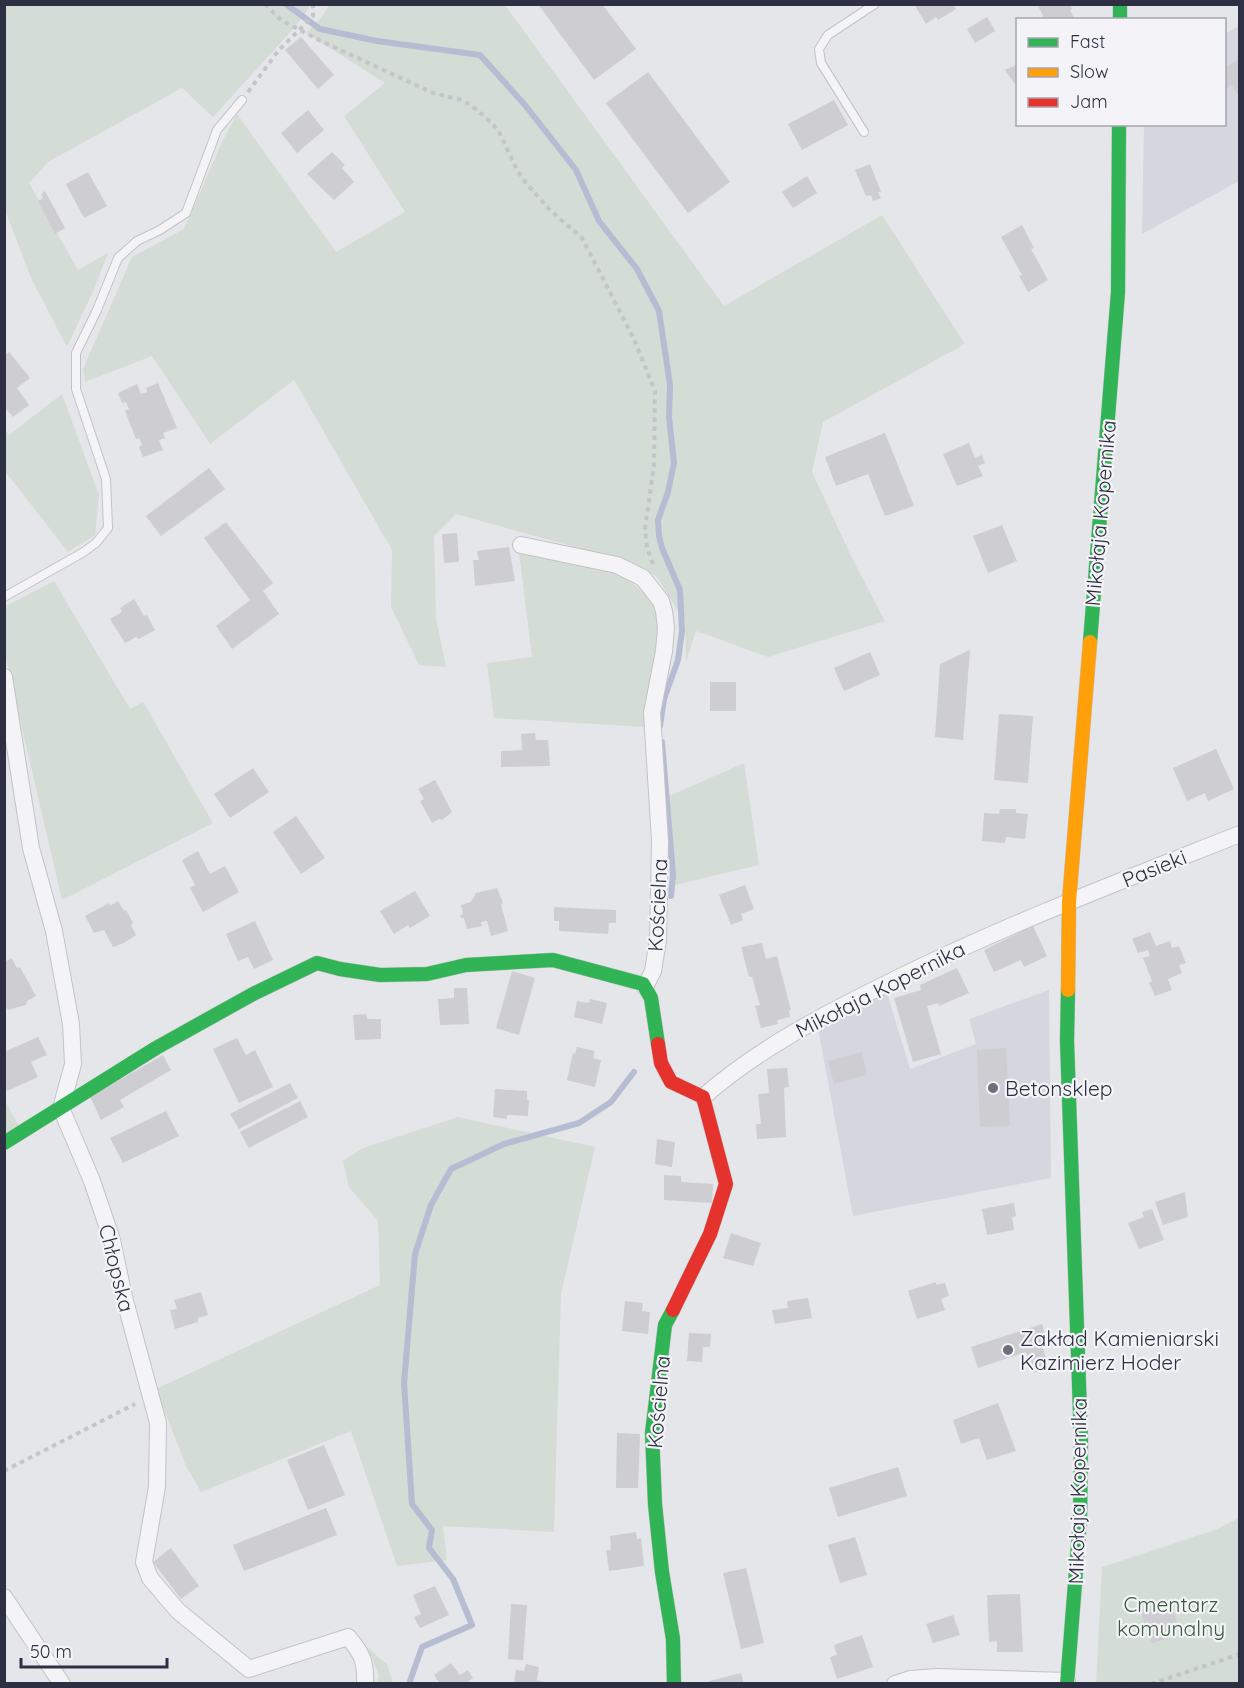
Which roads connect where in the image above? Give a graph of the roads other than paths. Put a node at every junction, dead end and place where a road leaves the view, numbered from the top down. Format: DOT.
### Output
graph roads {
  1 [pos="875,4"];
  2 [pos="243,100"];
  3 [pos="1119,126"];
  4 [pos="864,132"];
  5 [pos="521,545"];
  6 [pos="4,597"];
  7 [pos="4,677"];
  8 [pos="1239,834"];
  9 [pos="1069,902"];
  10 [pos="645,987"];
  11 [pos="703,1097"];
  12 [pos="61,1108"];
  13 [pos="4,1143"];
  14 [pos="4,1597"];
  15 [pos="1067,1682"];
  16 [pos="62,1683"];
  17 [pos="365,1683"];
  18 [pos="674,1683"];
  19 [pos="895,1683"];
  1 -- 4 [label="lane"];
  2 -- 6 [label="lane"];
  3 -- 9 [label="street, Mikołaja Kopernika"];
  5 -- 10 [label="street, Kościelna"];
  7 -- 12 [label="street"];
  8 -- 9 [label="street, Pasieki"];
  9 -- 11 [label="street, Mikołaja Kopernika"];
  9 -- 15 [label="street, Mikołaja Kopernika"];
  10 -- 11 [label="street"];
  10 -- 12 [label="street"];
  11 -- 18 [label="street, Kościelna"];
  12 -- 13 [label="street"];
  12 -- 17 [label="street, Chłopska"];
  14 -- 16 [label="street"];
  15 -- 19 [label="street"];
}
